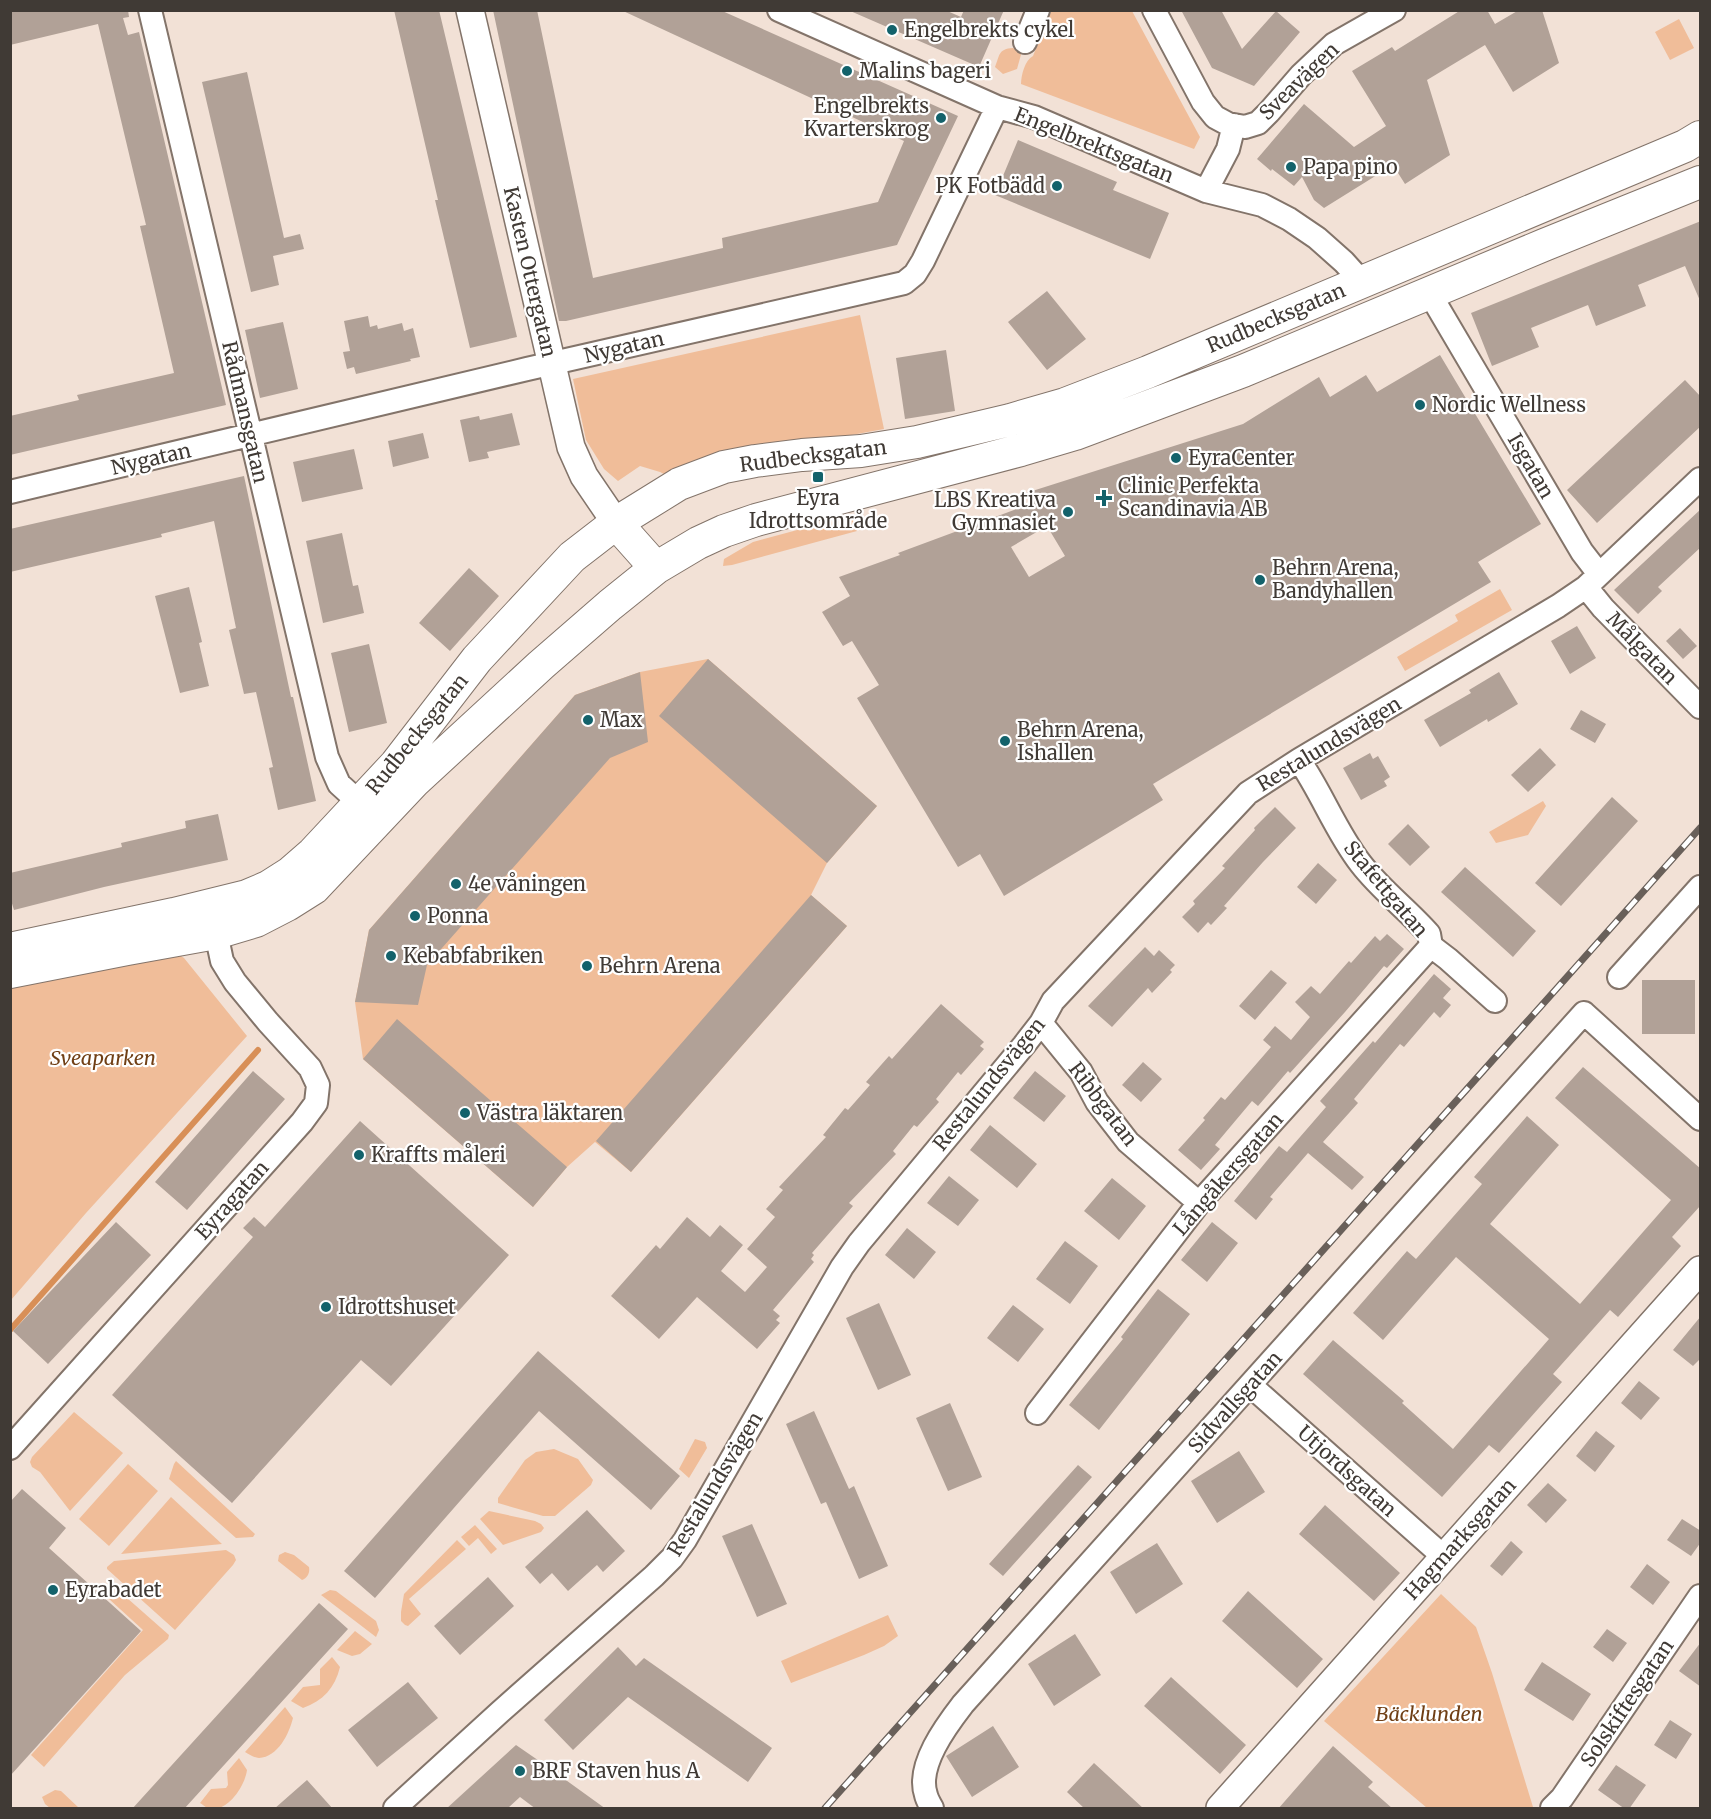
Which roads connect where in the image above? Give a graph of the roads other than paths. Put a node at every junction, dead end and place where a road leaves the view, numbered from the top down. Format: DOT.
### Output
graph roads {
  1 [pos="150,10"];
  2 [pos="470,10"];
  3 [pos="779,10"];
  4 [pos="1038,10"];
  5 [pos="1154,10"];
  6 [pos="1394,10"];
  7 [pos="1025,42"];
  8 [pos="997,107"];
  9 [pos="1234,125"];
  10 [pos="1701,136"];
  11 [pos="1701,182"];
  12 [pos="1206,191"];
  13 [pos="1362,282"];
  14 [pos="1431,293"];
  15 [pos="551,364"];
  16 [pos="250,435"];
  17 [pos="1701,479"];
  18 [pos="10,492"];
  19 [pos="616,523"];
  20 [pos="656,568"];
  21 [pos="1593,580"];
  22 [pos="1701,707"];
  23 [pos="1299,760"];
  24 [pos="361,804"];
  25 [pos="1701,886"];
  26 [pos="216,933"];
  27 [pos="1431,946"];
  28 [pos="10,949"];
  29 [pos="10,972"];
  30 [pos="1619,977"];
  31 [pos="1495,1001"];
  32 [pos="1041,1023"];
  33 [pos="1701,1119"];
  34 [pos="1199,1203"];
  35 [pos="1701,1270"];
  36 [pos="1250,1385"];
  37 [pos="1037,1413"];
  38 [pos="10,1448"];
  39 [pos="1444,1557"];
  40 [pos="1701,1596"];
  41 [pos="395,1809"];
  42 [pos="932,1809"];
  43 [pos="1220,1809"];
  44 [pos="1552,1809"];
  1 -- 16 [label="street, Rådmansgatan"];
  2 -- 15 [label="street, Kasten Ottergatan"];
  3 -- 8 [label="street, Engelbrektsgatan"];
  4 -- 7 [label="street"];
  5 -- 9 [label="street"];
  6 -- 9 [label="street, Sveavägen"];
  8 -- 12 [label="street, Engelbrektsgatan"];
  8 -- 15 [label="street, Nygatan"];
  9 -- 12 [label="street, Sveavägen"];
  10 -- 13 [label="main road, Rudbecksgatan"];
  11 -- 14 [label="main road, Rudbecksgatan"];
  12 -- 13 [label="street, Engelbrektsgatan"];
  13 -- 19 [label="main road, Rudbecksgatan"];
  14 -- 20 [label="main road, Rudbecksgatan"];
  14 -- 21 [label="street, Isgatan"];
  15 -- 16 [label="street, Nygatan"];
  15 -- 19 [label="street, Kasten Ottergatan"];
  16 -- 18 [label="street, Nygatan"];
  16 -- 24 [label="street, Rådmansgatan"];
  17 -- 21 [label="street, Restalundsvägen"];
  19 -- 20 [label="main road"];
  19 -- 24 [label="main road, Rudbecksgatan"];
  20 -- 26 [label="main road, Rudbecksgatan"];
  21 -- 22 [label="street, Målgatan"];
  21 -- 23 [label="street, Restalundsvägen"];
  23 -- 27 [label="street, Stafettgatan"];
  23 -- 32 [label="street, Restalundsvägen"];
  24 -- 28 [label="main road, Rudbecksgatan"];
  25 -- 30 [label="street"];
  26 -- 29 [label="main road, Rudbecksgatan"];
  26 -- 38 [label="street, Eyragatan"];
  27 -- 31 [label="street, Stafettgatan"];
  27 -- 34 [label="street, Långåkersgatan"];
  32 -- 34 [label="street, Ribbgatan"];
  32 -- 41 [label="street, Restalundsvägen"];
  33 -- 36 [label="street, Sidvallsgatan"];
  34 -- 37 [label="street, Långåkersgatan"];
  35 -- 39 [label="street, Hagmarksgatan"];
  36 -- 39 [label="street, Utjordsgatan"];
  36 -- 42 [label="street, Sidvallsgatan"];
  39 -- 43 [label="street, Hagmarksgatan"];
  40 -- 44 [label="street, Solskiftesgatan"];
}
